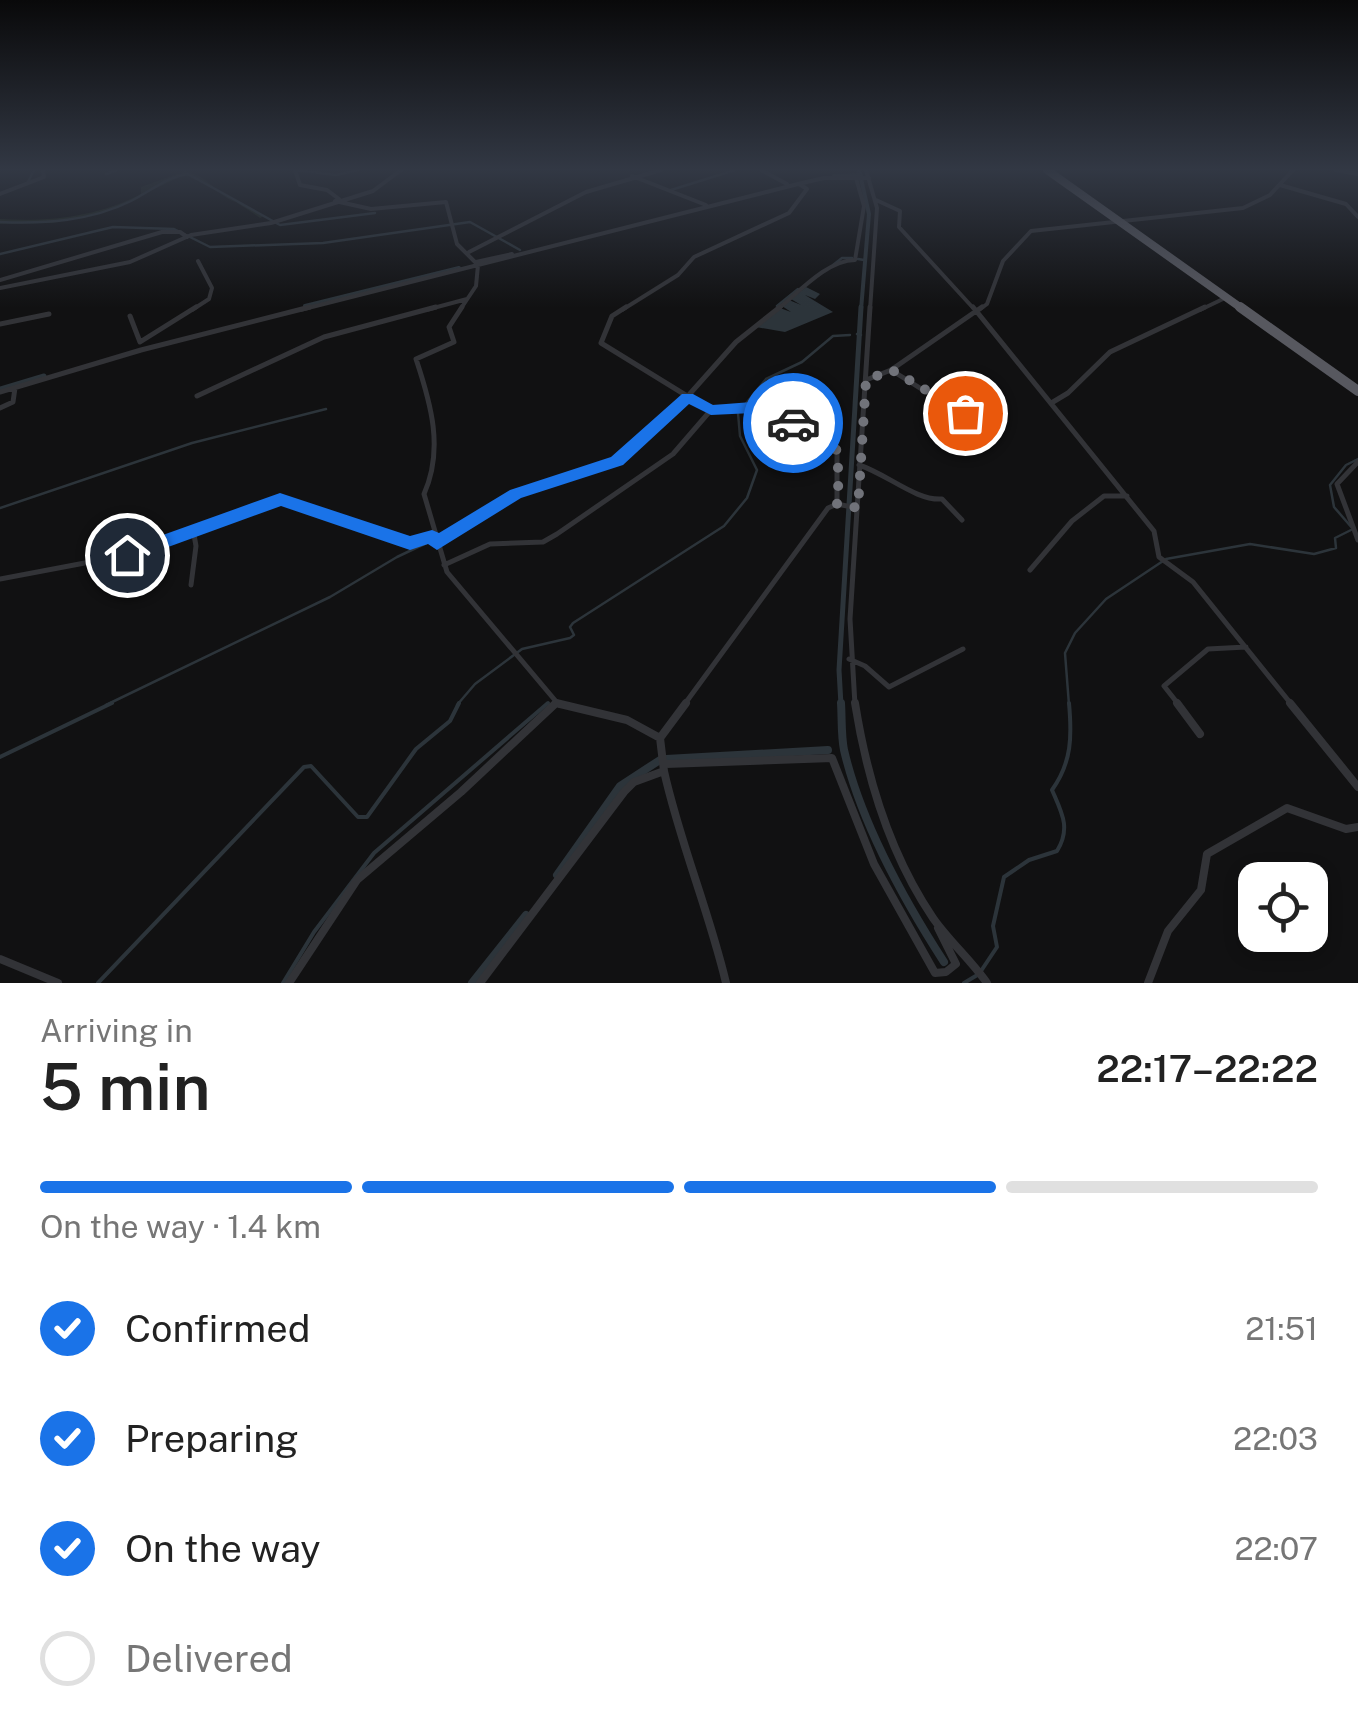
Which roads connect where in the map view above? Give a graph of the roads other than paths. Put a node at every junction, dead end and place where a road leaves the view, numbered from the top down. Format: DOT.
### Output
graph roads {
  1 [pos="291,216"];
  2 [pos="449,216"];
  3 [pos="537,216"];
  4 [pos="665,216"];
  5 [pos="672,216"];
  6 [pos="781,216"];
  7 [pos="863,216"];
  8 [pos="875,216"];
  9 [pos="900,216"];
  10 [pos="1108,216"];
  11 [pos="1165,216"];
  12 [pos="1114,221"];
  13 [pos="189,236"];
  14 [pos="469,252"];
  15 [pos="198,261"];
  16 [pos="477,265"];
  17 [pos="0,280"];
  18 [pos="0,288"];
  19 [pos="1225,298"];
  20 [pos="467,299"];
  21 [pos="978,311"];
  22 [pos="49,314"];
  23 [pos="130,316"];
  24 [pos="0,324"];
  25 [pos="892,370"];
  26 [pos="866,380"];
  27 [pos="15,388"];
  28 [pos="1358,391"];
  29 [pos="0,392"];
  30 [pos="197,396"];
  31 [pos="686,396"];
  32 [pos="1054,402"];
  33 [pos="0,408"];
  34 [pos="711,410"];
  35 [pos="990,420"];
  36 [pos="1358,462"];
  37 [pos="860,465"];
  38 [pos="1127,496"];
  39 [pos="839,504"];
  40 [pos="854,507"];
  41 [pos="962,520"];
  42 [pos="193,529"];
  43 [pos="1358,540"];
  44 [pos="436,541"];
  45 [pos="444,565"];
  46 [pos="1030,570"];
  47 [pos="0,579"];
  48 [pos="191,585"];
  49 [pos="1246,648"];
  50 [pos="963,649"];
  51 [pos="849,659"];
  52 [pos="556,702"];
  53 [pos="1200,734"];
  54 [pos="660,738"];
  55 [pos="664,768"];
  56 [pos="1358,788"];
  57 [pos="1358,827"];
  58 [pos="935,921"];
  59 [pos="0,959"];
  60 [pos="58,983"];
  61 [pos="290,983"];
  62 [pos="480,983"];
  63 [pos="726,983"];
  64 [pos="987,983"];
  65 [pos="1148,983"];
  1 -- 13 [label="street"];
  2 -- 14 [label="street"];
  3 -- 14 [label="street"];
  4 -- 16 [label="street"];
  5 -- 16 [label="street"];
  6 -- 31 [label="street"];
  7 -- 31 [label="street"];
  8 -- 26 [label="street"];
  9 -- 21 [label="street"];
  10 -- 12 [label="highway"];
  11 -- 12 [label="street"];
  12 -- 19 [label="highway"];
  12 -- 21 [label="street"];
  13 -- 17 [label="street"];
  13 -- 18 [label="street"];
  14 -- 16 [label="street"];
  15 -- 23 [label="street"];
  16 -- 20 [label="street"];
  16 -- 27 [label="street"];
  19 -- 28 [label="highway"];
  19 -- 32 [label="street"];
  20 -- 30 [label="street"];
  20 -- 44 [label="street"];
  21 -- 25 [label="street"];
  21 -- 32 [label="street"];
  22 -- 24 [label="street"];
  25 -- 26 [label="street"];
  25 -- 35 [label="street"];
  26 -- 37 [label="street"];
  27 -- 29 [label="street"];
  27 -- 33 [label="street"];
  31 -- 34 [label="street"];
  31 -- 44 [label="street"];
  32 -- 38 [label="street"];
  34 -- 39 [label="street"];
  34 -- 45 [label="street"];
  36 -- 43 [label="street"];
  37 -- 40 [label="street"];
  37 -- 41 [label="street"];
  38 -- 46 [label="street"];
  38 -- 49 [label="street"];
  39 -- 40 [label="street"];
  39 -- 54 [label="street"];
  40 -- 51 [label="street"];
  42 -- 44 [label="street"];
  42 -- 47 [label="street"];
  42 -- 48 [label="street"];
  44 -- 45 [label="street"];
  45 -- 52 [label="street"];
  49 -- 53 [label="street"];
  49 -- 56 [label="street"];
  50 -- 51 [label="street"];
  51 -- 58 [label="street"];
  52 -- 54 [label="street"];
  52 -- 61 [label="street"];
  54 -- 55 [label="street"];
  55 -- 58 [label="street"];
  55 -- 62 [label="street"];
  55 -- 63 [label="street"];
  57 -- 65 [label="street"];
  58 -- 64 [label="street"];
  59 -- 60 [label="street"];
}
